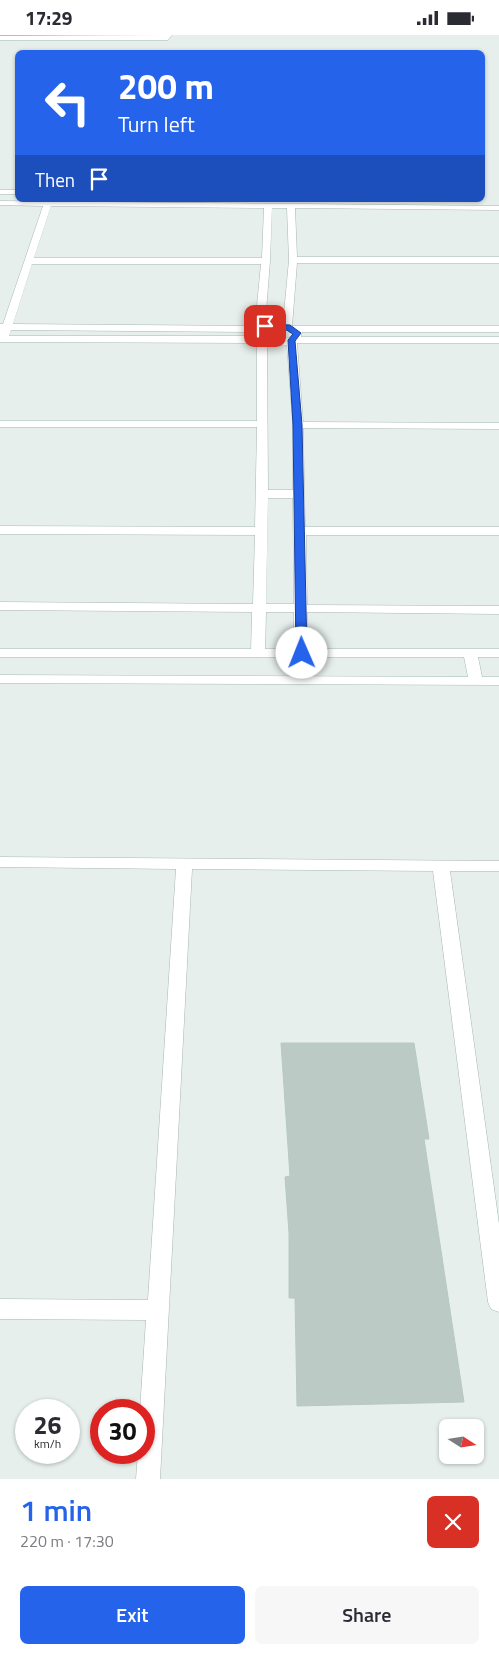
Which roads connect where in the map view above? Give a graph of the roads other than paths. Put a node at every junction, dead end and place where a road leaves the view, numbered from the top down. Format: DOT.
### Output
graph roads {
  1 [pos="169,35"];
  2 [pos="149,36"];
  3 [pos="0,38"];
  4 [pos="0,192"];
  5 [pos="15,193"];
  6 [pos="0,203"];
  7 [pos="48,203"];
  8 [pos="268,206"];
  9 [pos="291,206"];
  10 [pos="499,208"];
  11 [pos="293,260"];
  12 [pos="29,261"];
  13 [pos="266,261"];
  14 [pos="499,261"];
  15 [pos="3,327"];
  16 [pos="499,329"];
  17 [pos="291,332"];
  18 [pos="259,334"];
  19 [pos="499,340"];
  20 [pos="1,341"];
  21 [pos="0,424"];
  22 [pos="262,424"];
  23 [pos="298,425"];
  24 [pos="499,426"];
  25 [pos="262,494"];
  26 [pos="299,494"];
  27 [pos="0,529"];
  28 [pos="261,531"];
  29 [pos="299,531"];
  30 [pos="499,531"];
  31 [pos="0,606"];
  32 [pos="259,607"];
  33 [pos="301,607"];
  34 [pos="499,610"];
  35 [pos="0,653"];
  36 [pos="258,653"];
  37 [pos="302,653"];
  38 [pos="470,653"];
  39 [pos="499,653"];
  40 [pos="0,679"];
  41 [pos="476,681"];
  42 [pos="499,681"];
  43 [pos="0,862"];
  44 [pos="184,864"];
  45 [pos="441,865"];
  46 [pos="499,866"];
  47 [pos="499,1302"];
  48 [pos="0,1309"];
  49 [pos="158,1310"];
  50 [pos="148,1479"];
  1 -- 2 [label="street"];
  2 -- 3 [label="street"];
  4 -- 5 [label="street"];
  6 -- 7 [label="street"];
  7 -- 8 [label="street"];
  7 -- 12 [label="street"];
  8 -- 9 [label="street"];
  8 -- 13 [label="street"];
  9 -- 10 [label="street"];
  9 -- 11 [label="street"];
  11 -- 14 [label="street"];
  11 -- 17 [label="street"];
  12 -- 13 [label="street"];
  12 -- 15 [label="street"];
  13 -- 18 [label="street"];
  15 -- 18 [label="street"];
  15 -- 20 [label="street"];
  16 -- 17 [label="street"];
  17 -- 18 [label="street"];
  17 -- 18 [label="street"];
  17 -- 19 [label="street"];
  17 -- 23 [label="street"];
  18 -- 20 [label="street"];
  18 -- 22 [label="street"];
  21 -- 22 [label="street"];
  22 -- 25 [label="street"];
  23 -- 24 [label="street"];
  23 -- 26 [label="street"];
  25 -- 26 [label="street"];
  25 -- 28 [label="street"];
  26 -- 29 [label="street"];
  27 -- 28 [label="street"];
  28 -- 32 [label="street"];
  29 -- 30 [label="street"];
  29 -- 33 [label="street"];
  31 -- 32 [label="street"];
  32 -- 33 [label="street"];
  32 -- 36 [label="street"];
  33 -- 34 [label="street"];
  33 -- 37 [label="street"];
  35 -- 36 [label="street"];
  36 -- 37 [label="street"];
  37 -- 38 [label="street"];
  38 -- 39 [label="street"];
  38 -- 41 [label="street"];
  40 -- 41 [label="street"];
  41 -- 42 [label="street"];
  43 -- 44 [label="street"];
  44 -- 45 [label="street"];
  44 -- 49 [label="street"];
  45 -- 46 [label="street"];
  45 -- 47 [label="street"];
  48 -- 49 [label="street"];
  49 -- 50 [label="street"];
}
